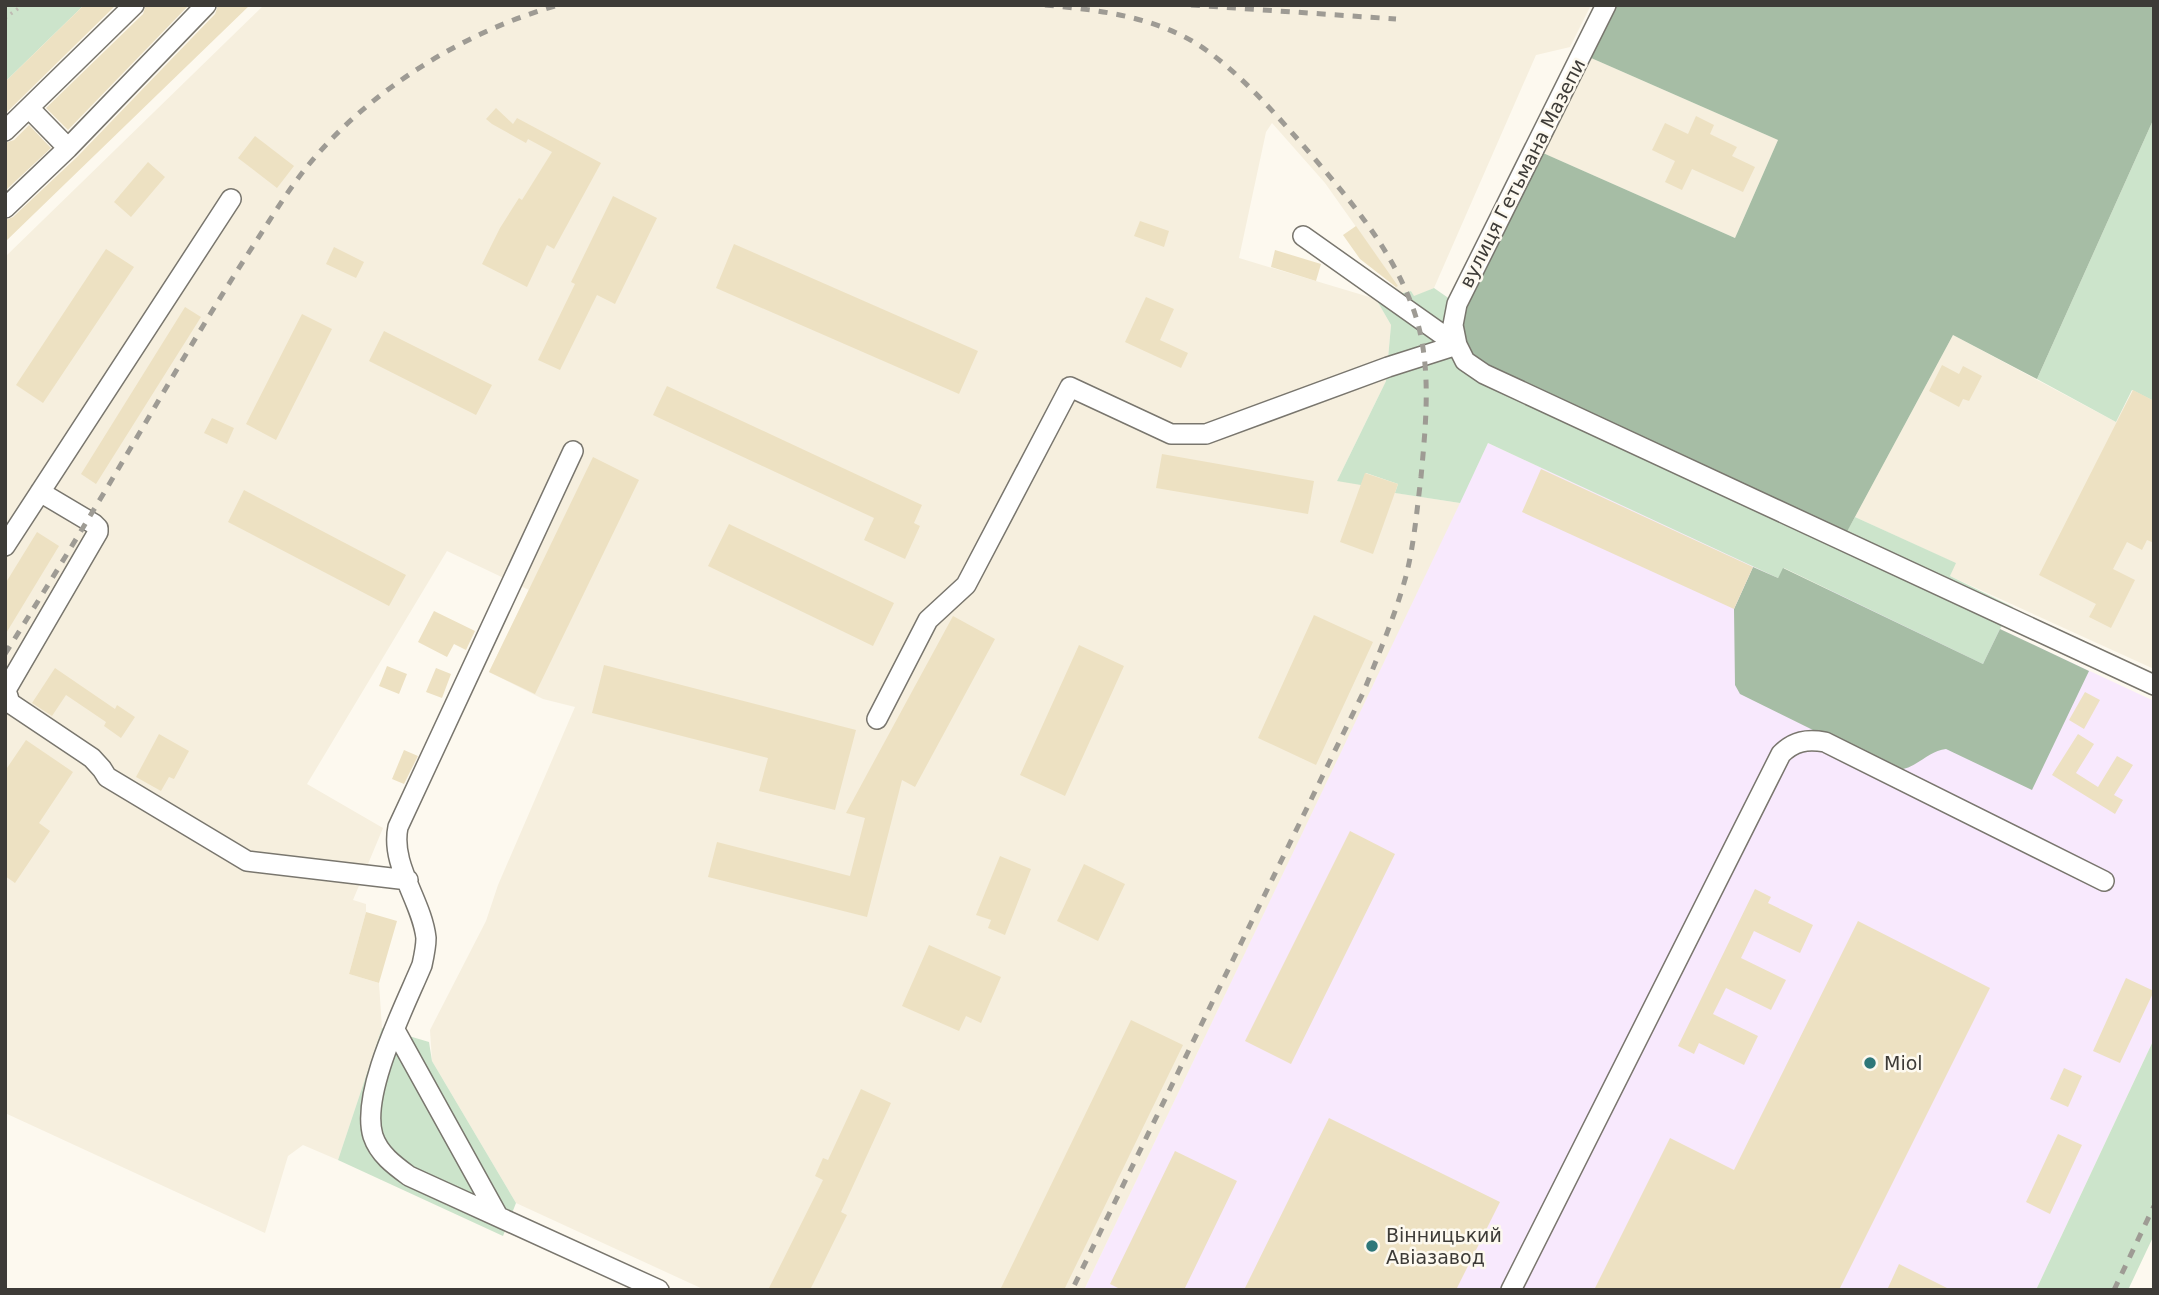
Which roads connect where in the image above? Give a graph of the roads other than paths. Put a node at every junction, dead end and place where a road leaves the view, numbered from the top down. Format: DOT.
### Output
graph roads {
  1 [pos="134,5"];
  2 [pos="206,5"];
  3 [pos="1606,5"];
  4 [pos="29,108"];
  5 [pos="5,131"];
  6 [pos="68,148"];
  7 [pos="231,199"];
  8 [pos="5,208"];
  9 [pos="1303,236"];
  10 [pos="1457,345"];
  11 [pos="573,451"];
  12 [pos="40,492"];
  13 [pos="5,546"];
  14 [pos="2154,685"];
  15 [pos="877,719"];
  16 [pos="408,880"];
  17 [pos="2104,881"];
  18 [pos="395,1030"];
  19 [pos="498,1216"];
  20 [pos="659,1290"];
  21 [pos="1511,1290"];
  1 -- 4 [label="street"];
  2 -- 6 [label="street"];
  3 -- 10 [label="street, вулиця Гетьмана Мазепи"];
  4 -- 5 [label="street"];
  4 -- 6 [label="street"];
  6 -- 8 [label="street"];
  7 -- 12 [label="street"];
  9 -- 10 [label="street"];
  10 -- 14 [label="street"];
  10 -- 15 [label="street"];
  11 -- 16 [label="street"];
  12 -- 13 [label="street"];
  12 -- 16 [label="street"];
  16 -- 18 [label="street"];
  17 -- 21 [label="street"];
  18 -- 19 [label="street"];
  18 -- 19 [label="street"];
  19 -- 20 [label="street"];
}
